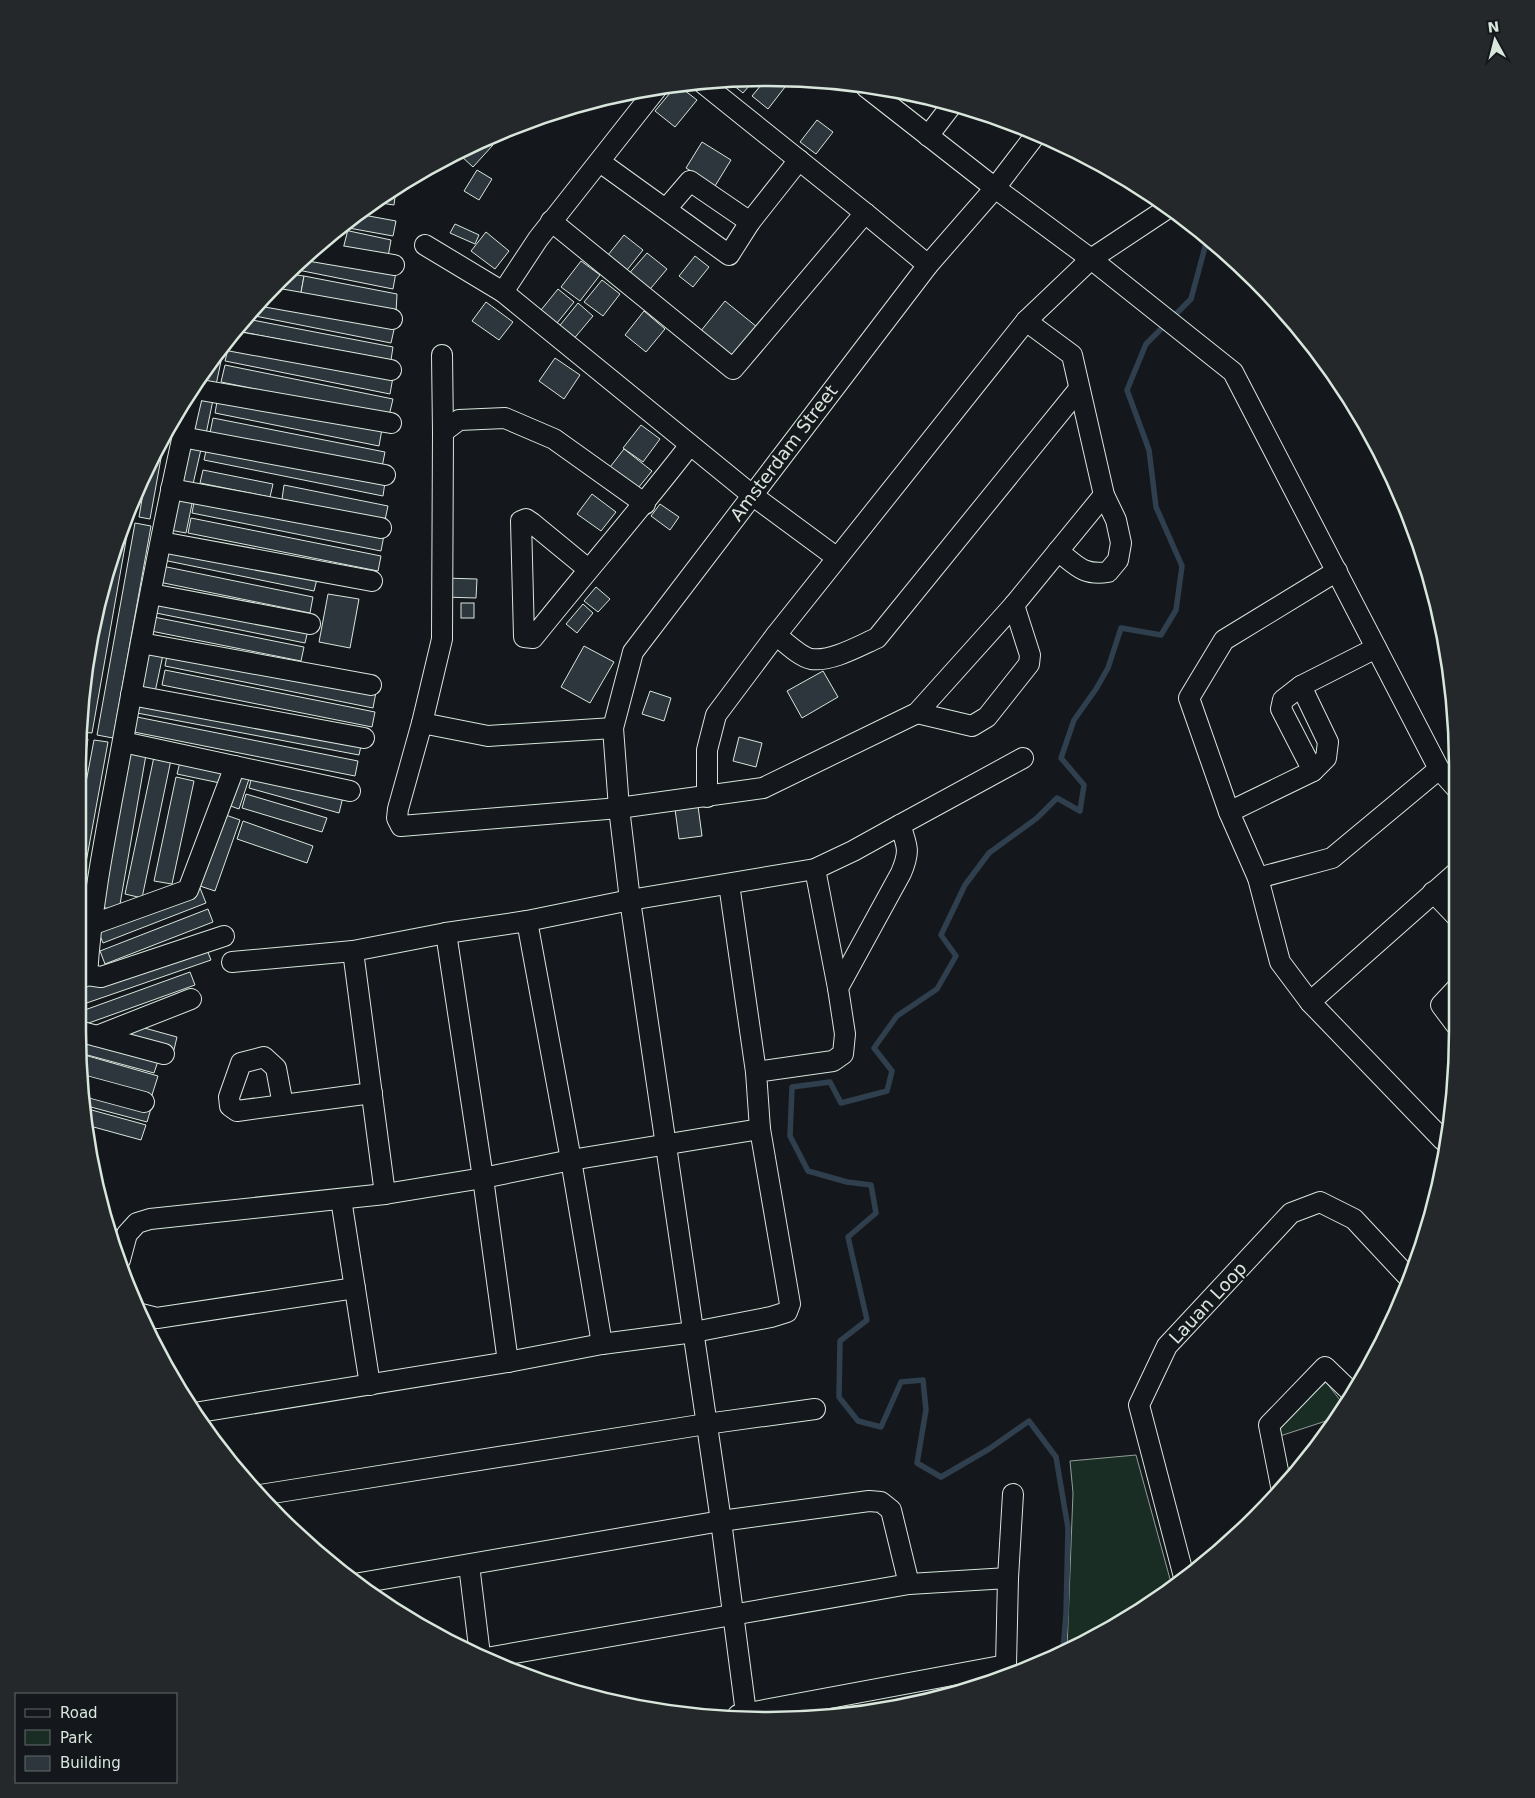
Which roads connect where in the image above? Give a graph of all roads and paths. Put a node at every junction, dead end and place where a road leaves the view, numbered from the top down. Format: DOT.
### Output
graph roads {
  1 [pos="710,89"];
  2 [pos="876,95"];
  3 [pos="651,96"];
  4 [pos="948,110"];
  5 [pos="928,136"];
  6 [pos="1032,140"];
  7 [pos="799,160"];
  8 [pos="600,162"];
  9 [pos="995,188"];
  10 [pos="666,209"];
  11 [pos="1162,212"];
  12 [pos="864,213"];
  13 [pos="551,221"];
  14 [pos="750,222"];
  15 [pos="334,242"];
  16 [pos="425,245"];
  17 [pos="321,252"];
  18 [pos="332,254"];
  19 [pos="1091,259"];
  20 [pos="928,265"];
  21 [pos="394,266"];
  22 [pos="503,292"];
  23 [pos="274,298"];
  24 [pos="392,319"];
  25 [pos="1026,321"];
  26 [pos="236,342"];
  27 [pos="442,356"];
  28 [pos="391,370"];
  29 [pos="1080,389"];
  30 [pos="200,391"];
  31 [pos="189,408"];
  32 [pos="391,423"];
  33 [pos="444,432"];
  34 [pos="182,437"];
  35 [pos="690,445"];
  36 [pos="385,475"];
  37 [pos="171,489"];
  38 [pos="752,495"];
  39 [pos="1104,495"];
  40 [pos="645,504"];
  41 [pos="381,528"];
  42 [pos="161,542"];
  43 [pos="1058,551"];
  44 [pos="836,557"];
  45 [pos="588,569"];
  46 [pos="1337,571"];
  47 [pos="372,581"];
  48 [pos="151,594"];
  49 [pos="1014,605"];
  50 [pos="310,624"];
  51 [pos="776,635"];
  52 [pos="142,643"];
  53 [pos="1376,648"];
  54 [pos="371,685"];
  55 [pos="1301,686"];
  56 [pos="131,695"];
  57 [pos="917,712"];
  58 [pos="422,723"];
  59 [pos="613,728"];
  60 [pos="364,738"];
  61 [pos="123,742"];
  62 [pos="1023,758"];
  63 [pos="234,766"];
  64 [pos="1439,769"];
  65 [pos="1313,771"];
  66 [pos="1449,780"];
  67 [pos="350,791"];
  68 [pos="707,797"];
  69 [pos="619,808"];
  70 [pos="1229,812"];
  71 [pos="900,825"];
  72 [pos="816,869"];
  73 [pos="1258,878"];
  74 [pos="1449,879"];
  75 [pos="729,884"];
  76 [pos="1433,892"];
  77 [pos="630,900"];
  78 [pos="1449,909"];
  79 [pos="527,921"];
  80 [pos="92,925"];
  81 [pos="446,933"];
  82 [pos="224,936"];
  83 [pos="353,951"];
  84 [pos="86,960"];
  85 [pos="232,962"];
  86 [pos="86,977"];
  87 [pos="838,988"];
  88 [pos="1449,996"];
  89 [pos="191,999"];
  90 [pos="1310,1002"];
  91 [pos="1449,1015"];
  92 [pos="86,1033"];
  93 [pos="97,1036"];
  94 [pos="164,1054"];
  95 [pos="756,1072"];
  96 [pos="89,1087"];
  97 [pos="372,1093"];
  98 [pos="144,1102"];
  99 [pos="283,1105"];
  100 [pos="760,1129"];
  101 [pos="1440,1137"];
  102 [pos="666,1145"];
  103 [pos="571,1160"];
  104 [pos="483,1178"];
  105 [pos="385,1194"];
  106 [pos="341,1199"];
  107 [pos="123,1250"];
  108 [pos="1404,1273"];
  109 [pos="355,1288"];
  110 [pos="150,1316"];
  111 [pos="694,1332"];
  112 [pos="602,1344"];
  113 [pos="508,1362"];
  114 [pos="370,1385"];
  115 [pos="1347,1388"];
  116 [pos="816,1409"];
  117 [pos="203,1412"];
  118 [pos="706,1424"];
  119 [pos="1279,1481"];
  120 [pos="268,1494"];
  121 [pos="1013,1494"];
  122 [pos="722,1521"];
  123 [pos="469,1565"];
  124 [pos="1182,1571"];
  125 [pos="1008,1578"];
  126 [pos="368,1582"];
  127 [pos="909,1584"];
  128 [pos="733,1615"];
  129 [pos="479,1647"];
  130 [pos="498,1656"];
  131 [pos="742,1711"];
  132 [pos="756,1711"];
  1 -- 7 [label="street"];
  2 -- 5 [label="street"];
  3 -- 8 [label="street"];
  4 -- 5 [label="street"];
  5 -- 9 [label="street"];
  6 -- 9 [label="street, Amsterdam Street"];
  7 -- 12 [label="street"];
  7 -- 14 [label="street"];
  8 -- 10 [label="street"];
  8 -- 13 [label="street"];
  9 -- 19 [label="street"];
  9 -- 20 [label="street, Amsterdam Street"];
  10 -- 14 [label="street"];
  10 -- 14 [label="street"];
  11 -- 19 [label="street"];
  12 -- 13 [label="street"];
  12 -- 20 [label="street"];
  13 -- 22 [label="street"];
  15 -- 18 [label="street"];
  16 -- 22 [label="street"];
  17 -- 18 [label="street"];
  18 -- 21 [label="street"];
  19 -- 25 [label="street"];
  19 -- 46 [label="street"];
  20 -- 38 [label="street, Amsterdam Street"];
  22 -- 35 [label="street"];
  23 -- 24 [label="street"];
  25 -- 29 [label="street"];
  25 -- 44 [label="street"];
  26 -- 28 [label="street"];
  27 -- 33 [label="street"];
  29 -- 39 [label="street"];
  29 -- 51 [label="street"];
  30 -- 32 [label="street"];
  31 -- 34 [label="street"];
  33 -- 40 [label="street"];
  33 -- 58 [label="street"];
  34 -- 36 [label="street"];
  34 -- 37 [label="street"];
  35 -- 38 [label="street"];
  35 -- 40 [label="street"];
  37 -- 41 [label="street"];
  37 -- 42 [label="street"];
  38 -- 44 [label="street"];
  38 -- 59 [label="street, Amsterdam Street"];
  39 -- 43 [label="street"];
  39 -- 43 [label="street"];
  40 -- 45 [label="street"];
  42 -- 47 [label="street"];
  42 -- 48 [label="street"];
  43 -- 49 [label="street"];
  44 -- 51 [label="street"];
  45 -- 45 [label="street"];
  46 -- 53 [label="street"];
  46 -- 70 [label="street"];
  48 -- 50 [label="street"];
  48 -- 52 [label="street"];
  49 -- 57 [label="street"];
  49 -- 57 [label="street"];
  51 -- 68 [label="street"];
  52 -- 54 [label="street"];
  52 -- 56 [label="street"];
  53 -- 55 [label="street"];
  53 -- 64 [label="street"];
  55 -- 65 [label="street"];
  55 -- 65 [label="street"];
  56 -- 60 [label="street"];
  56 -- 61 [label="street"];
  57 -- 68 [label="street"];
  58 -- 59 [label="street"];
  58 -- 69 [label="street"];
  59 -- 69 [label="street, Amsterdam Street"];
  61 -- 63 [label="street"];
  61 -- 80 [label="street"];
  62 -- 71 [label="street"];
  63 -- 67 [label="street"];
  63 -- 80 [label="street"];
  64 -- 66 [label="street"];
  64 -- 73 [label="street"];
  65 -- 70 [label="street"];
  68 -- 69 [label="street"];
  69 -- 77 [label="street, Amsterdam Street"];
  70 -- 73 [label="street"];
  71 -- 72 [label="street"];
  71 -- 87 [label="street"];
  72 -- 75 [label="street"];
  72 -- 87 [label="street"];
  73 -- 90 [label="street"];
  74 -- 76 [label="street"];
  75 -- 77 [label="street"];
  75 -- 95 [label="street"];
  76 -- 78 [label="street"];
  76 -- 90 [label="street"];
  77 -- 79 [label="street"];
  77 -- 102 [label="street, Amsterdam Street"];
  79 -- 81 [label="street"];
  79 -- 103 [label="street"];
  80 -- 84 [label="street"];
  81 -- 83 [label="street"];
  81 -- 104 [label="street"];
  82 -- 86 [label="street"];
  83 -- 85 [label="street"];
  83 -- 97 [label="street"];
  87 -- 95 [label="street"];
  88 -- 91 [label="street"];
  89 -- 93 [label="street"];
  90 -- 101 [label="street"];
  92 -- 93 [label="street"];
  93 -- 94 [label="street"];
  95 -- 100 [label="street"];
  96 -- 98 [label="street"];
  97 -- 99 [label="street"];
  97 -- 105 [label="street"];
  100 -- 102 [label="street"];
  100 -- 111 [label="street"];
  102 -- 103 [label="street"];
  102 -- 111 [label="street, Amsterdam Street"];
  103 -- 104 [label="street"];
  103 -- 112 [label="street"];
  104 -- 105 [label="street"];
  104 -- 113 [label="street"];
  105 -- 106 [label="street"];
  106 -- 107 [label="street"];
  106 -- 109 [label="street"];
  108 -- 124 [label="street, Lauan Loop"];
  109 -- 110 [label="street"];
  109 -- 114 [label="street"];
  111 -- 112 [label="street"];
  111 -- 118 [label="street, Amsterdam Street"];
  112 -- 113 [label="street"];
  113 -- 114 [label="street"];
  114 -- 117 [label="street"];
  115 -- 119 [label="street"];
  116 -- 118 [label="street"];
  118 -- 120 [label="street"];
  118 -- 122 [label="street, Amsterdam Street"];
  121 -- 125 [label="street"];
  122 -- 123 [label="street"];
  122 -- 127 [label="street"];
  122 -- 128 [label="street, Amsterdam Street"];
  123 -- 126 [label="street"];
  123 -- 129 [label="street"];
  125 -- 127 [label="street"];
  125 -- 132 [label="street"];
  127 -- 128 [label="street"];
  128 -- 130 [label="street"];
  128 -- 131 [label="street, Amsterdam Street"];
}
